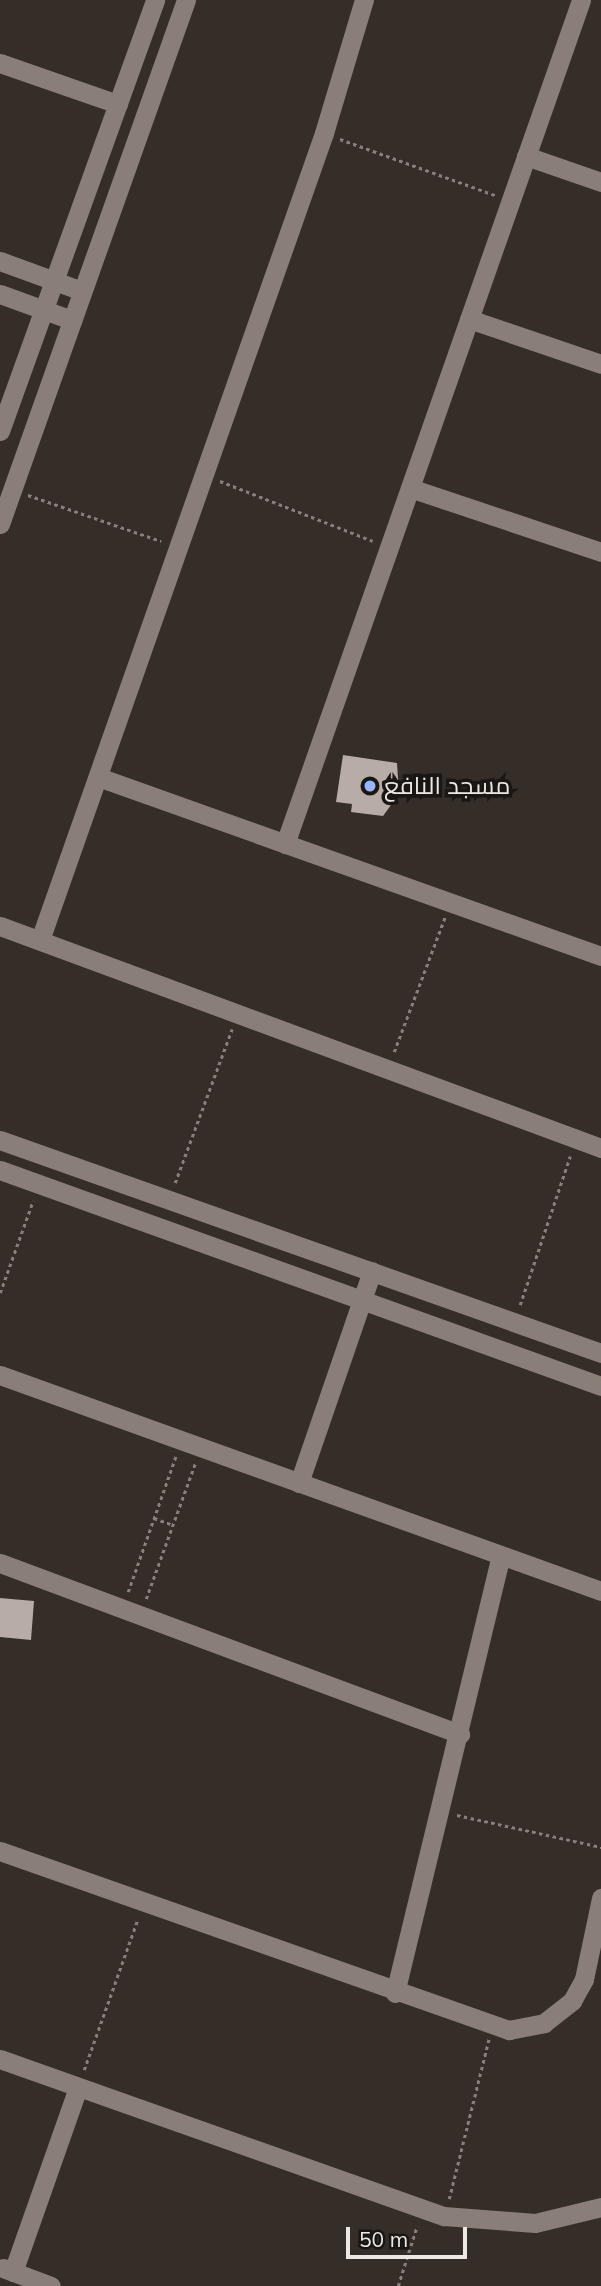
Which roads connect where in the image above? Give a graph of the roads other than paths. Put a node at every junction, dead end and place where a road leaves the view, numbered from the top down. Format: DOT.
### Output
graph roads {
  1 [pos="155,0"];
  2 [pos="186,0"];
  3 [pos="362,0"];
  4 [pos="581,0"];
  5 [pos="0,63"];
  6 [pos="118,104"];
  7 [pos="526,156"];
  8 [pos="601,182"];
  9 [pos="0,261"];
  10 [pos="54,281"];
  11 [pos="82,291"];
  12 [pos="0,294"];
  13 [pos="44,310"];
  14 [pos="469,319"];
  15 [pos="72,320"];
  16 [pos="601,363"];
  17 [pos="0,431"];
  18 [pos="410,488"];
  19 [pos="0,524"];
  20 [pos="601,552"];
  21 [pos="101,778"];
  22 [pos="285,844"];
  23 [pos="0,926"];
  24 [pos="40,940"];
  25 [pos="601,956"];
  26 [pos="0,1140"];
  27 [pos="601,1148"];
  28 [pos="0,1170"];
  29 [pos="372,1271"];
  30 [pos="362,1298"];
  31 [pos="601,1353"];
  32 [pos="0,1375"];
  33 [pos="601,1386"];
  34 [pos="299,1483"];
  35 [pos="501,1556"];
  36 [pos="0,1563"];
  37 [pos="601,1591"];
  38 [pos="460,1734"];
  39 [pos="0,1851"];
  40 [pos="601,1898"];
  41 [pos="396,1993"];
  42 [pos="0,2059"];
  43 [pos="78,2087"];
  44 [pos="601,2207"];
  45 [pos="6,2270"];
  46 [pos="51,2286"];
  1 -- 6 [label="street"];
  2 -- 11 [label="street"];
  3 -- 21 [label="street"];
  4 -- 7 [label="street"];
  5 -- 6 [label="street"];
  6 -- 10 [label="street"];
  7 -- 8 [label="street"];
  7 -- 14 [label="street"];
  9 -- 10 [label="street"];
  10 -- 11 [label="street"];
  10 -- 13 [label="street"];
  11 -- 15 [label="street"];
  12 -- 13 [label="street"];
  13 -- 15 [label="street"];
  13 -- 17 [label="street"];
  14 -- 16 [label="street"];
  14 -- 18 [label="street"];
  15 -- 19 [label="street"];
  18 -- 20 [label="street"];
  18 -- 22 [label="street"];
  21 -- 22 [label="street"];
  21 -- 24 [label="street"];
  22 -- 25 [label="street"];
  23 -- 24 [label="street"];
  24 -- 27 [label="street"];
  26 -- 29 [label="street"];
  28 -- 30 [label="street"];
  29 -- 30 [label="street"];
  29 -- 31 [label="street"];
  30 -- 33 [label="street"];
  30 -- 34 [label="street"];
  32 -- 34 [label="street"];
  34 -- 35 [label="street"];
  35 -- 37 [label="street"];
  35 -- 38 [label="street"];
  36 -- 38 [label="street"];
  38 -- 41 [label="street"];
  39 -- 41 [label="street"];
  40 -- 41 [label="street"];
  42 -- 43 [label="street"];
  43 -- 44 [label="street"];
  43 -- 45 [label="street"];
  45 -- 46 [label="street"];
}
